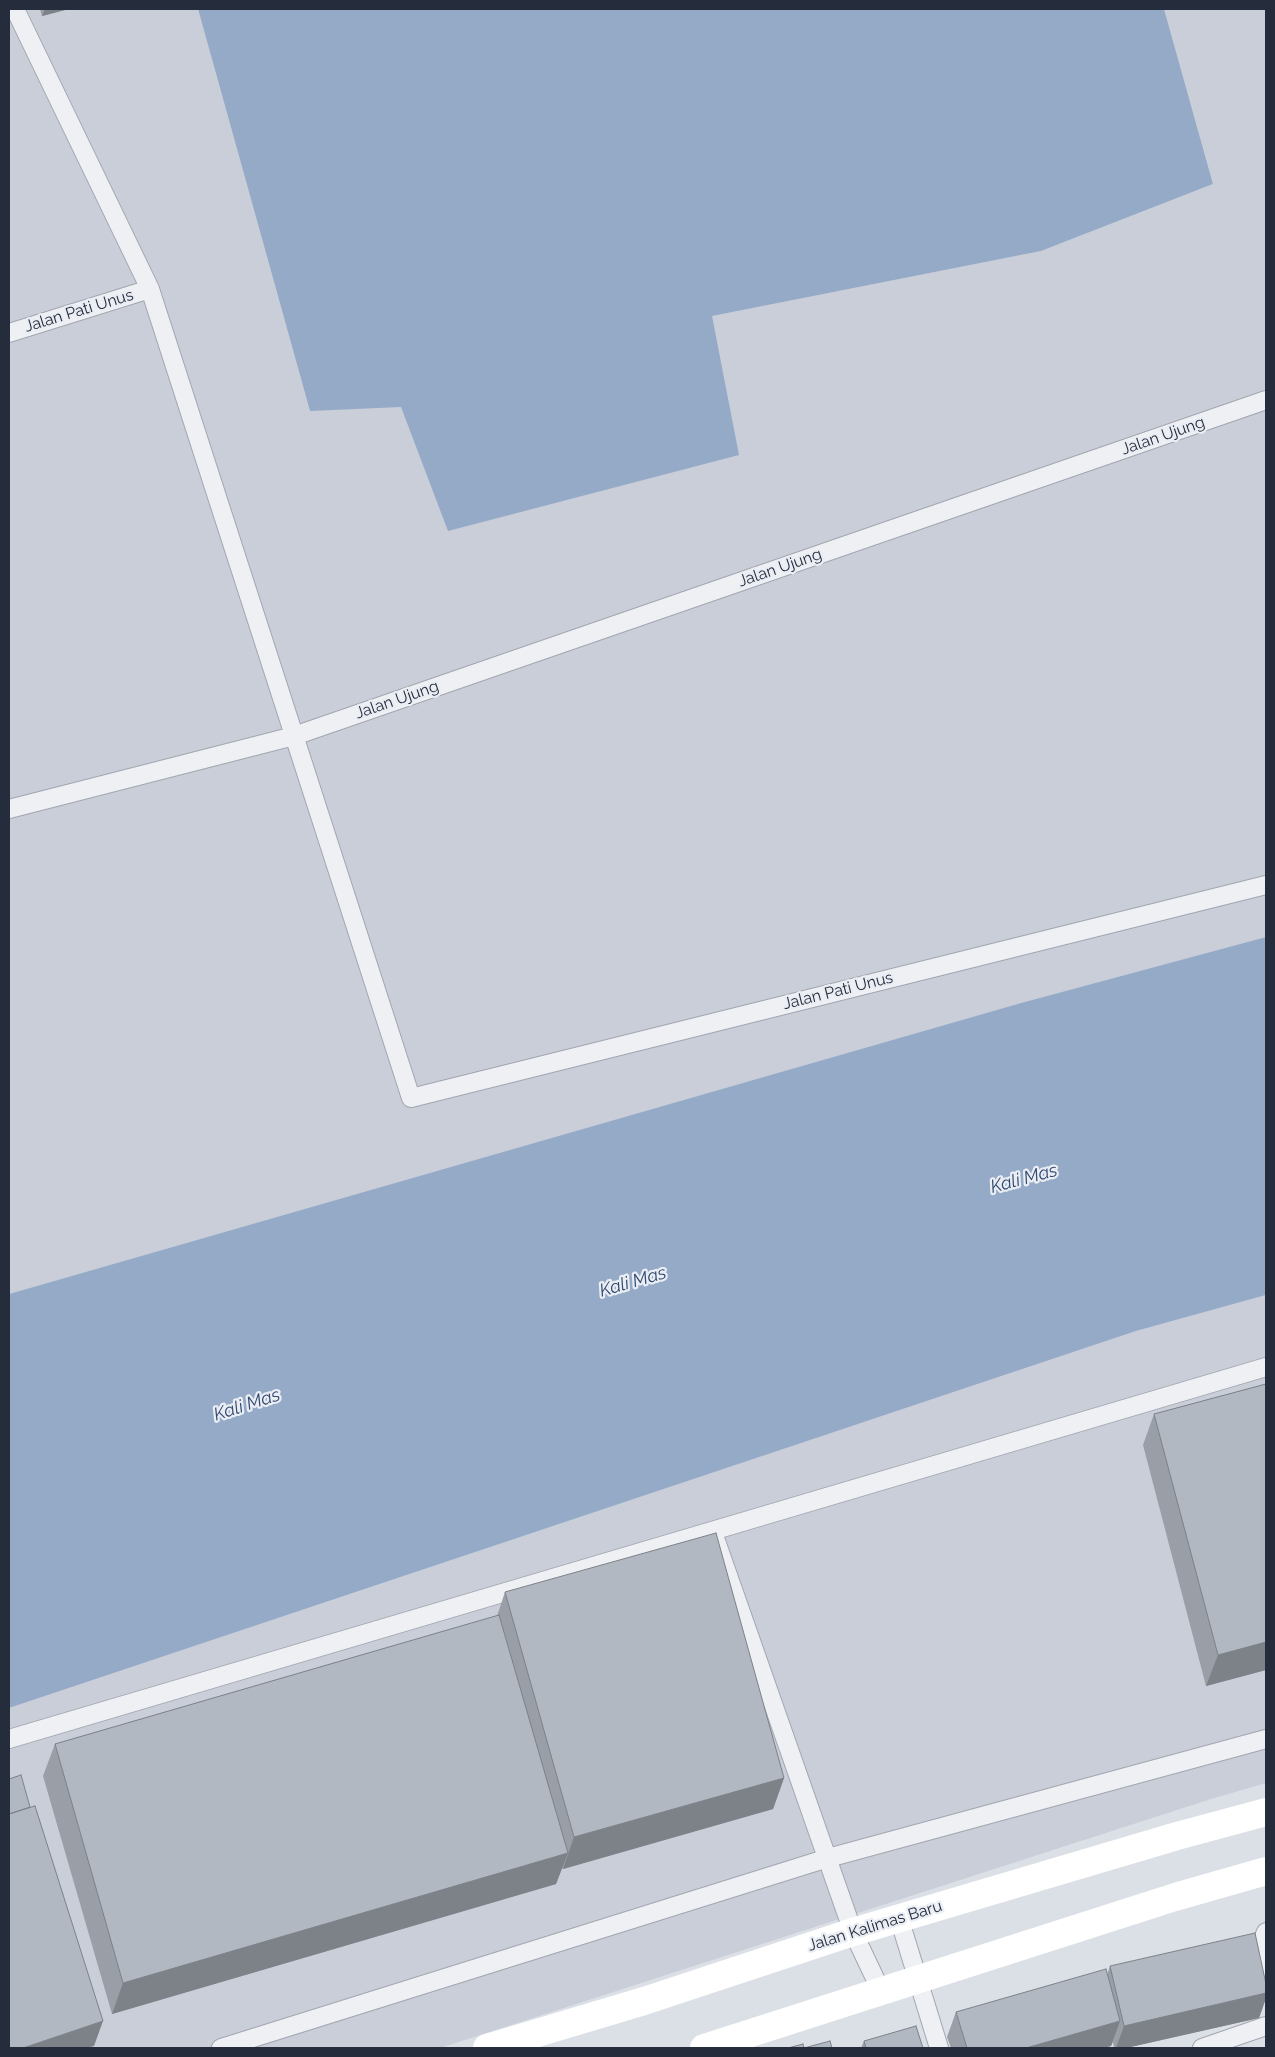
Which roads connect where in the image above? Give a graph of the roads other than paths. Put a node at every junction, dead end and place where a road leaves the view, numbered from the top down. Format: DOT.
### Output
graph roads {
  1 [pos="15,9"];
  2 [pos="150,290"];
  3 [pos="9,333"];
  4 [pos="1266,400"];
  5 [pos="294,736"];
  6 [pos="9,809"];
  7 [pos="1266,885"];
  8 [pos="1266,1367"];
  9 [pos="713,1532"];
  10 [pos="9,1739"];
  11 [pos="1266,1740"];
  12 [pos="1266,1812"];
  13 [pos="828,1858"];
  14 [pos="1266,1871"];
  15 [pos="899,1918"];
  16 [pos="853,1932"];
  17 [pos="1266,1932"];
  18 [pos="1266,1980"];
  19 [pos="918,1981"];
  20 [pos="881,1991"];
  21 [pos="1266,2026"];
  22 [pos="221,2048"];
  23 [pos="486,2048"];
  24 [pos="704,2048"];
  25 [pos="939,2048"];
  26 [pos="1202,2048"];
  1 -- 2 [label="lane"];
  2 -- 3 [label="lane, Jalan Pati Unus"];
  2 -- 5 [label="lane"];
  4 -- 5 [label="lane, Jalan Ujung"];
  5 -- 6 [label="lane, Jalan Ujung"];
  5 -- 7 [label="lane, Jalan Pati Unus"];
  8 -- 9 [label="lane"];
  9 -- 10 [label="lane"];
  9 -- 13 [label="lane"];
  11 -- 13 [label="lane"];
  12 -- 15 [label="street, Jalan Kalimas Baru"];
  13 -- 16 [label="lane"];
  13 -- 22 [label="lane"];
  14 -- 19 [label="street"];
  15 -- 16 [label="street, Jalan Kalimas Baru"];
  15 -- 19 [label="lane"];
  16 -- 20 [label="lane"];
  16 -- 23 [label="street, Jalan Kalimas Baru"];
  17 -- 18 [label="lane"];
  19 -- 20 [label="street"];
  19 -- 25 [label="lane"];
  20 -- 24 [label="street"];
  21 -- 26 [label="lane"];
}
